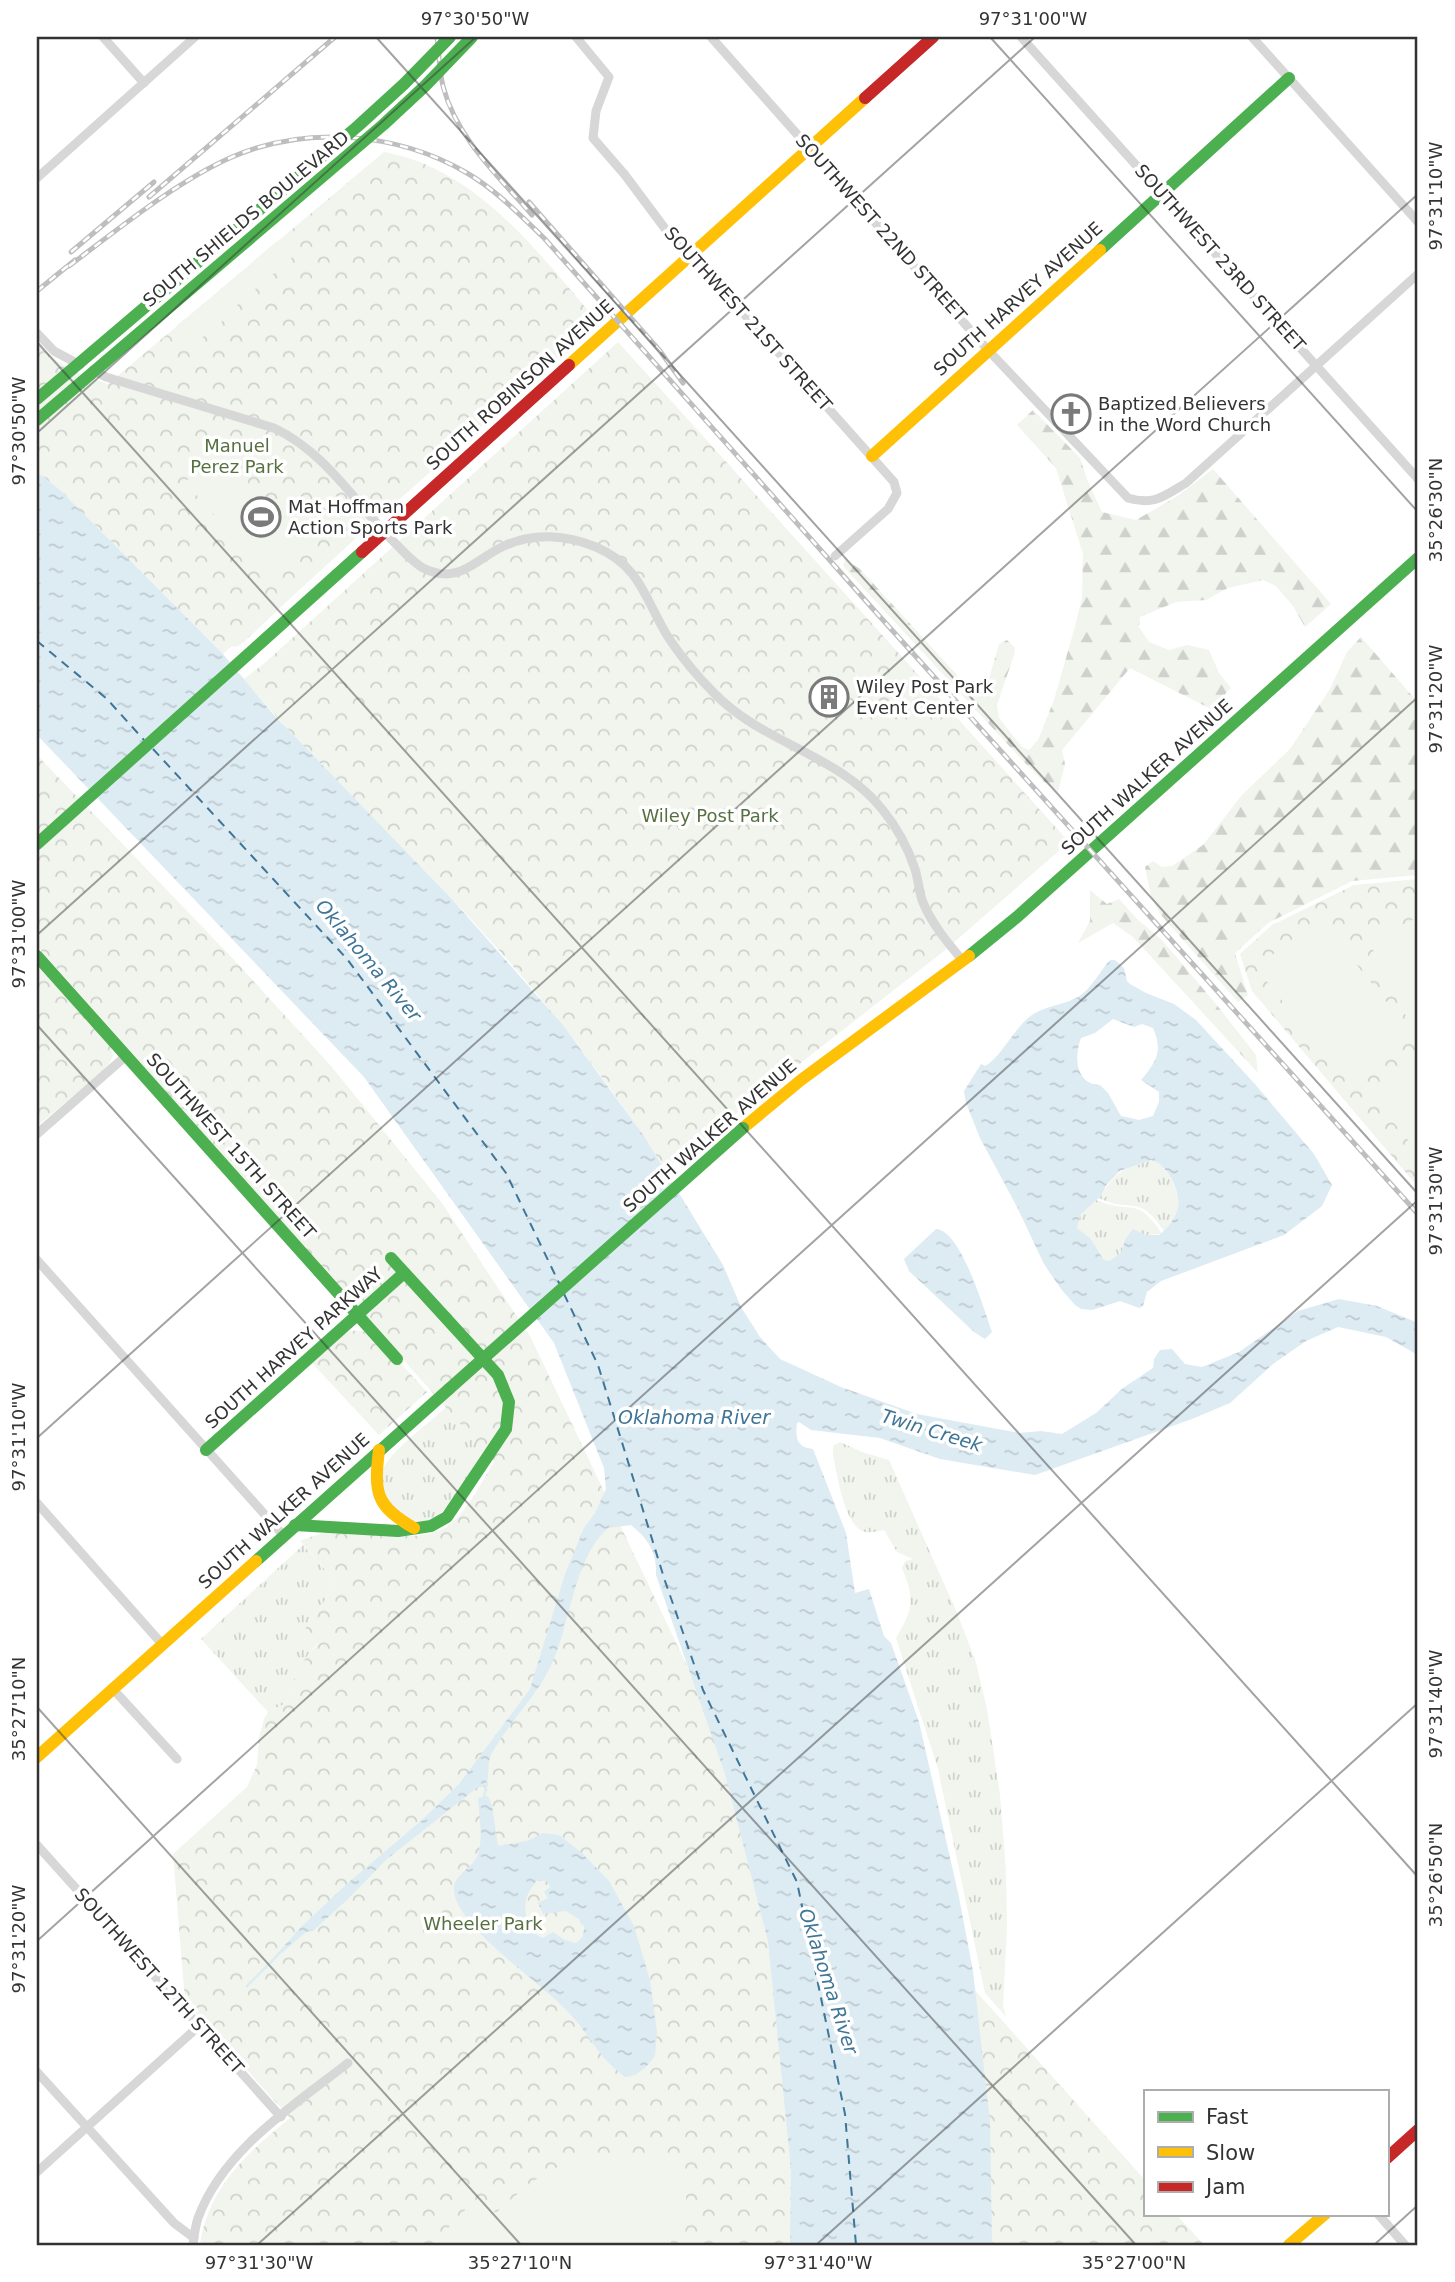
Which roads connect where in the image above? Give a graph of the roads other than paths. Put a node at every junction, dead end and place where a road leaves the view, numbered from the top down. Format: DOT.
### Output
graph roads {
  1 [pos="103,37"];
  2 [pos="195,37"];
  3 [pos="450,37"];
  4 [pos="472,37"];
  5 [pos="576,37"];
  6 [pos="711,37"];
  7 [pos="933,37"];
  8 [pos="1021,37"];
  9 [pos="1252,37"];
  10 [pos="1289,78"];
  11 [pos="144,83"];
  12 [pos="810,148"];
  13 [pos="37,178"];
  14 [pos="1162,193"];
  15 [pos="1418,222"];
  16 [pos="689,256"];
  17 [pos="1418,274"];
  18 [pos="37,333"];
  19 [pos="988,349"];
  20 [pos="1315,364"];
  21 [pos="37,399"];
  22 [pos="37,420"];
  23 [pos="872,456"];
  24 [pos="1418,479"];
  25 [pos="384,531"];
  26 [pos="835,556"];
  27 [pos="1418,558"];
  28 [pos="37,844"];
  29 [pos="37,956"];
  30 [pos="963,961"];
  31 [pos="127,1055"];
  32 [pos="37,1134"];
  33 [pos="391,1258"];
  34 [pos="37,1260"];
  35 [pos="404,1273"];
  36 [pos="358,1315"];
  37 [pos="397,1359"];
  38 [pos="206,1450"];
  39 [pos="379,1450"];
  40 [pos="37,1503"];
  41 [pos="295,1525"];
  42 [pos="414,1528"];
  43 [pos="283,1535"];
  44 [pos="162,1644"];
  45 [pos="112,1688"];
  46 [pos="39,1751"];
  47 [pos="177,1759"];
  48 [pos="37,1845"];
  49 [pos="199,2026"];
  50 [pos="348,2063"];
  51 [pos="37,2072"];
  52 [pos="281,2117"];
  53 [pos="87,2127"];
  54 [pos="1418,2130"];
  55 [pos="1388,2157"];
  56 [pos="37,2172"];
  57 [pos="1323,2216"];
  58 [pos="1380,2216"];
  59 [pos="194,2242"];
  60 [pos="1289,2245"];
  61 [pos="1405,2245"];
  1 -- 11 [label="street"];
  2 -- 11 [label="street"];
  3 -- 21 [label="main road, SOUTH SHIELDS BOULEVARD, bridge"];
  4 -- 22 [label="main road, SOUTH SHIELDS BOULEVARD, bridge"];
  5 -- 16 [label="street, SOUTHWEST 21ST STREET"];
  6 -- 12 [label="street, SOUTHWEST 22ND STREET"];
  7 -- 12 [label="main road, SOUTH ROBINSON AVENUE"];
  8 -- 14 [label="street, SOUTHWEST 23RD STREET"];
  9 -- 10 [label="street"];
  10 -- 14 [label="main road, SOUTH HARVEY AVENUE"];
  10 -- 15 [label="street"];
  11 -- 13 [label="street"];
  12 -- 16 [label="main road, SOUTH ROBINSON AVENUE"];
  12 -- 19 [label="street, SOUTHWEST 22ND STREET"];
  14 -- 19 [label="main road, SOUTH HARVEY AVENUE"];
  14 -- 20 [label="street, SOUTHWEST 23RD STREET"];
  16 -- 23 [label="street, SOUTHWEST 21ST STREET"];
  16 -- 25 [label="main road, SOUTH ROBINSON AVENUE"];
  17 -- 20 [label="street"];
  18 -- 25 [label="street"];
  19 -- 20 [label="street, SOUTHWEST 22ND STREET"];
  19 -- 23 [label="main road, SOUTH HARVEY AVENUE"];
  20 -- 24 [label="street, SOUTHWEST 23RD STREET"];
  23 -- 26 [label="street"];
  25 -- 28 [label="main road, SOUTH ROBINSON AVENUE"];
  25 -- 30 [label="street"];
  27 -- 30 [label="main road, SOUTH WALKER AVENUE"];
  29 -- 31 [label="main road, SOUTHWEST 15TH STREET"];
  30 -- 39 [label="main road, SOUTH WALKER AVENUE, bridge"];
  31 -- 32 [label="street"];
  31 -- 36 [label="main road, SOUTHWEST 15TH STREET"];
  33 -- 35 [label="main road"];
  34 -- 38 [label="street"];
  35 -- 36 [label="main road, SOUTH HARVEY PARKWAY"];
  35 -- 42 [label="main road"];
  36 -- 37 [label="main road, SOUTHWEST 15TH STREET"];
  36 -- 38 [label="main road, SOUTH HARVEY PARKWAY"];
  38 -- 43 [label="street"];
  39 -- 41 [label="main road, SOUTH WALKER AVENUE"];
  39 -- 42 [label="main road"];
  40 -- 44 [label="street"];
  41 -- 42 [label="main road"];
  41 -- 43 [label="main road, SOUTH WALKER AVENUE"];
  43 -- 44 [label="main road, SOUTH WALKER AVENUE"];
  44 -- 45 [label="main road, SOUTH WALKER AVENUE"];
  45 -- 46 [label="main road, SOUTH WALKER AVENUE"];
  45 -- 47 [label="street"];
  48 -- 49 [label="street, SOUTHWEST 12TH STREET"];
  49 -- 52 [label="street, SOUTHWEST 12TH STREET"];
  49 -- 53 [label="street"];
  50 -- 52 [label="street"];
  51 -- 53 [label="street"];
  52 -- 59 [label="street"];
  53 -- 56 [label="street"];
  53 -- 59 [label="street"];
  54 -- 55 [label="main road"];
  57 -- 60 [label="main road"];
  58 -- 61 [label="street"];
}
